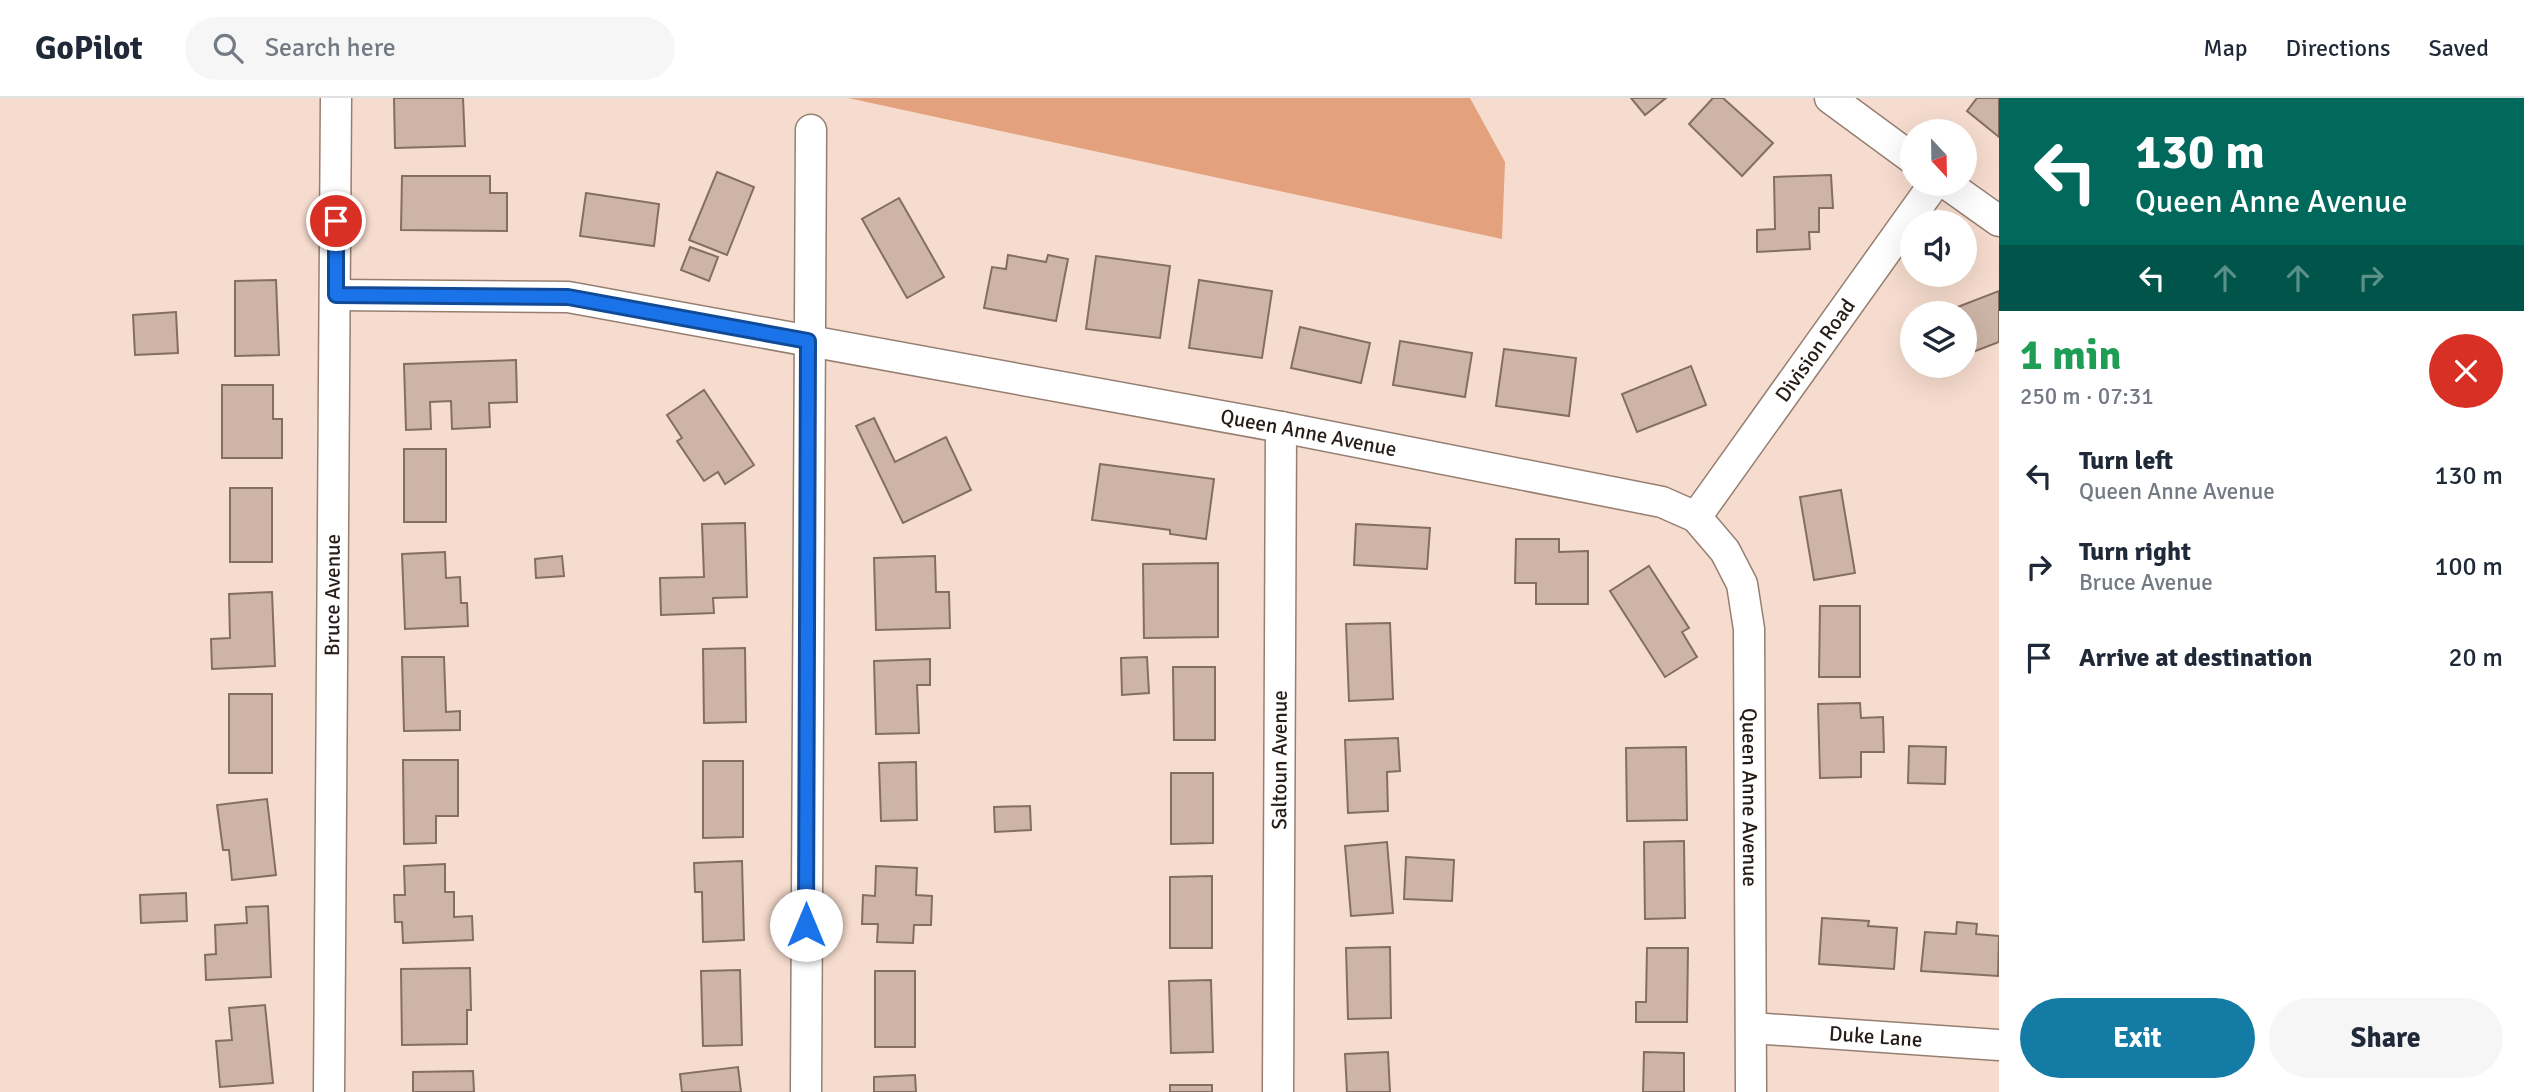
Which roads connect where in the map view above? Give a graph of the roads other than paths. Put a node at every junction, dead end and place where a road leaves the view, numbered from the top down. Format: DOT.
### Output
graph roads {
  1 [pos="336,98"];
  2 [pos="1830,98"];
  3 [pos="811,130"];
  4 [pos="1900,149"];
  5 [pos="1925,196"];
  6 [pos="1964,196"];
  7 [pos="1999,221"];
  8 [pos="336,295"];
  9 [pos="808,341"];
  10 [pos="1281,427"];
  11 [pos="1696,517"];
  12 [pos="1752,1028"];
  13 [pos="1999,1045"];
  14 [pos="329,1092"];
  15 [pos="806,1092"];
  16 [pos="1278,1092"];
  17 [pos="1751,1092"];
  1 -- 8 [label="street, Bruce Avenue"];
  2 -- 4 [label="street"];
  3 -- 9 [label="street"];
  5 -- 11 [label="street, Division Road"];
  6 -- 7 [label="street"];
  8 -- 9 [label="street, Queen Anne Avenue"];
  8 -- 14 [label="street, Bruce Avenue"];
  9 -- 10 [label="street, Queen Anne Avenue"];
  9 -- 15 [label="street"];
  10 -- 11 [label="street, Queen Anne Avenue"];
  10 -- 16 [label="street, Saltoun Avenue"];
  11 -- 12 [label="street, Queen Anne Avenue"];
  12 -- 13 [label="street, Duke Lane"];
  12 -- 17 [label="street, Queen Anne Avenue"];
}
